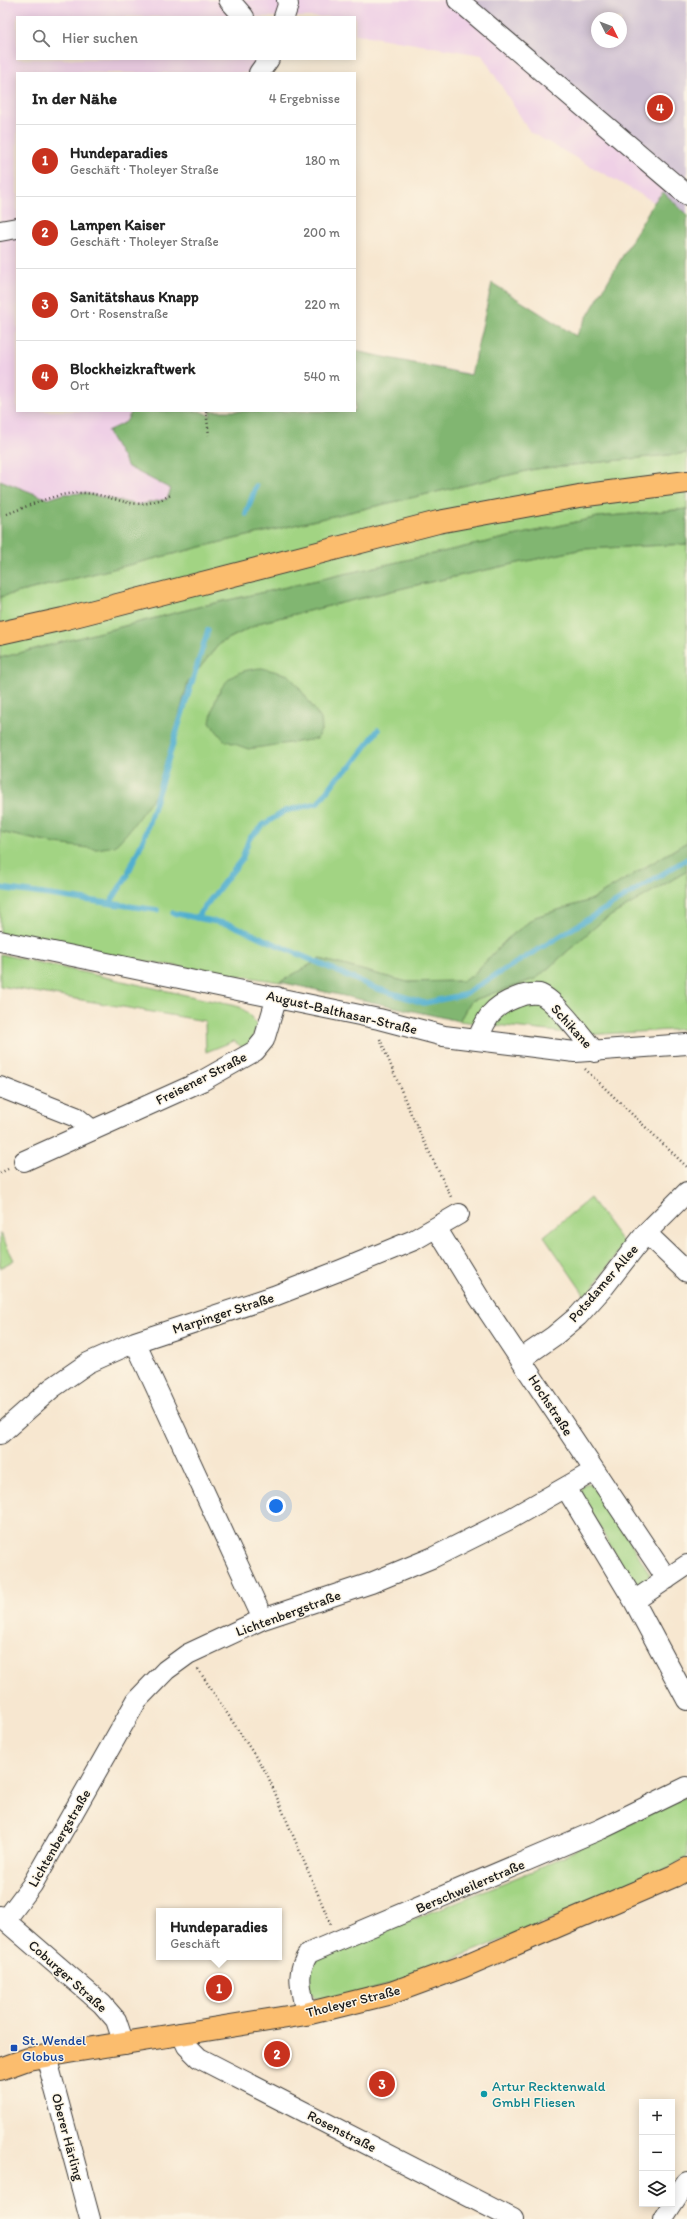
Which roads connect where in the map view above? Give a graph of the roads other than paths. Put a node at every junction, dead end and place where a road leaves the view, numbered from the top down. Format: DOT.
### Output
graph roads {
  1 [pos="229,0"];
  2 [pos="287,0"];
  3 [pos="458,0"];
  4 [pos="243,16"];
  5 [pos="284,16"];
  6 [pos="268,60"];
  7 [pos="260,72"];
  8 [pos="687,195"];
  9 [pos="16,228"];
  10 [pos="0,231"];
  11 [pos="687,482"];
  12 [pos="0,633"];
  13 [pos="0,941"];
  14 [pos="278,997"];
  15 [pos="477,1040"];
  16 [pos="687,1044"];
  17 [pos="585,1052"];
  18 [pos="0,1087"];
  19 [pos="92,1130"];
  20 [pos="24,1161"];
  21 [pos="687,1192"];
  22 [pos="459,1214"];
  23 [pos="437,1229"];
  24 [pos="646,1233"];
  25 [pos="687,1272"];
  26 [pos="135,1342"];
  27 [pos="520,1359"];
  28 [pos="0,1434"];
  29 [pos="594,1471"];
  30 [pos="566,1488"];
  31 [pos="687,1565"];
  32 [pos="667,1579"];
  33 [pos="634,1601"];
  34 [pos="263,1619"];
  35 [pos="687,1700"];
  36 [pos="687,1787"];
  37 [pos="687,1869"];
  38 [pos="2,1918"];
  39 [pos="306,2014"];
  40 [pos="181,2033"];
  41 [pos="124,2044"];
  42 [pos="46,2056"];
  43 [pos="0,2069"];
  44 [pos="687,2182"];
  45 [pos="90,2219"];
  46 [pos="513,2219"];
  47 [pos="663,2219"];
  1 -- 4 [label="street"];
  2 -- 5 [label="street"];
  3 -- 8 [label="street"];
  6 -- 7 [label="street"];
  9 -- 10 [label="street"];
  11 -- 12 [label="main road"];
  13 -- 14 [label="street, August-Balthasar-Straße"];
  14 -- 15 [label="street, August-Balthasar-Straße"];
  14 -- 19 [label="street, Freisener Straße"];
  15 -- 17 [label="street, August-Balthasar-Straße"];
  15 -- 17 [label="street, Schikane"];
  16 -- 17 [label="street, August-Balthasar-Straße"];
  18 -- 19 [label="street"];
  19 -- 20 [label="street, Freisener Straße"];
  21 -- 24 [label="street, Potsdamer Allee"];
  22 -- 23 [label="street, Marpinger Straße"];
  23 -- 26 [label="street, Marpinger Straße"];
  23 -- 27 [label="street, Hochstraße"];
  24 -- 25 [label="street, Potsdamer Allee"];
  24 -- 27 [label="street, Potsdamer Allee"];
  26 -- 28 [label="street, Marpinger Straße"];
  26 -- 34 [label="street"];
  27 -- 29 [label="street, Hochstraße"];
  29 -- 30 [label="street, Lichtenbergstraße"];
  29 -- 32 [label="street, Hochstraße"];
  30 -- 33 [label="street"];
  30 -- 34 [label="street, Lichtenbergstraße"];
  31 -- 32 [label="street"];
  32 -- 33 [label="street"];
  33 -- 35 [label="street"];
  34 -- 38 [label="street, Lichtenbergstraße"];
  36 -- 39 [label="street, Berschweilerstraße"];
  37 -- 39 [label="main road, Tholeyer Straße"];
  38 -- 41 [label="street, Coburger Straße"];
  39 -- 40 [label="main road, Tholeyer Straße"];
  40 -- 41 [label="main road, Tholeyer Straße"];
  40 -- 46 [label="street, Rosenstraße"];
  41 -- 42 [label="main road, Tholeyer Straße"];
  42 -- 43 [label="main road, Tholeyer Straße"];
  42 -- 45 [label="street, Oberer Härling"];
  44 -- 47 [label="street"];
}
